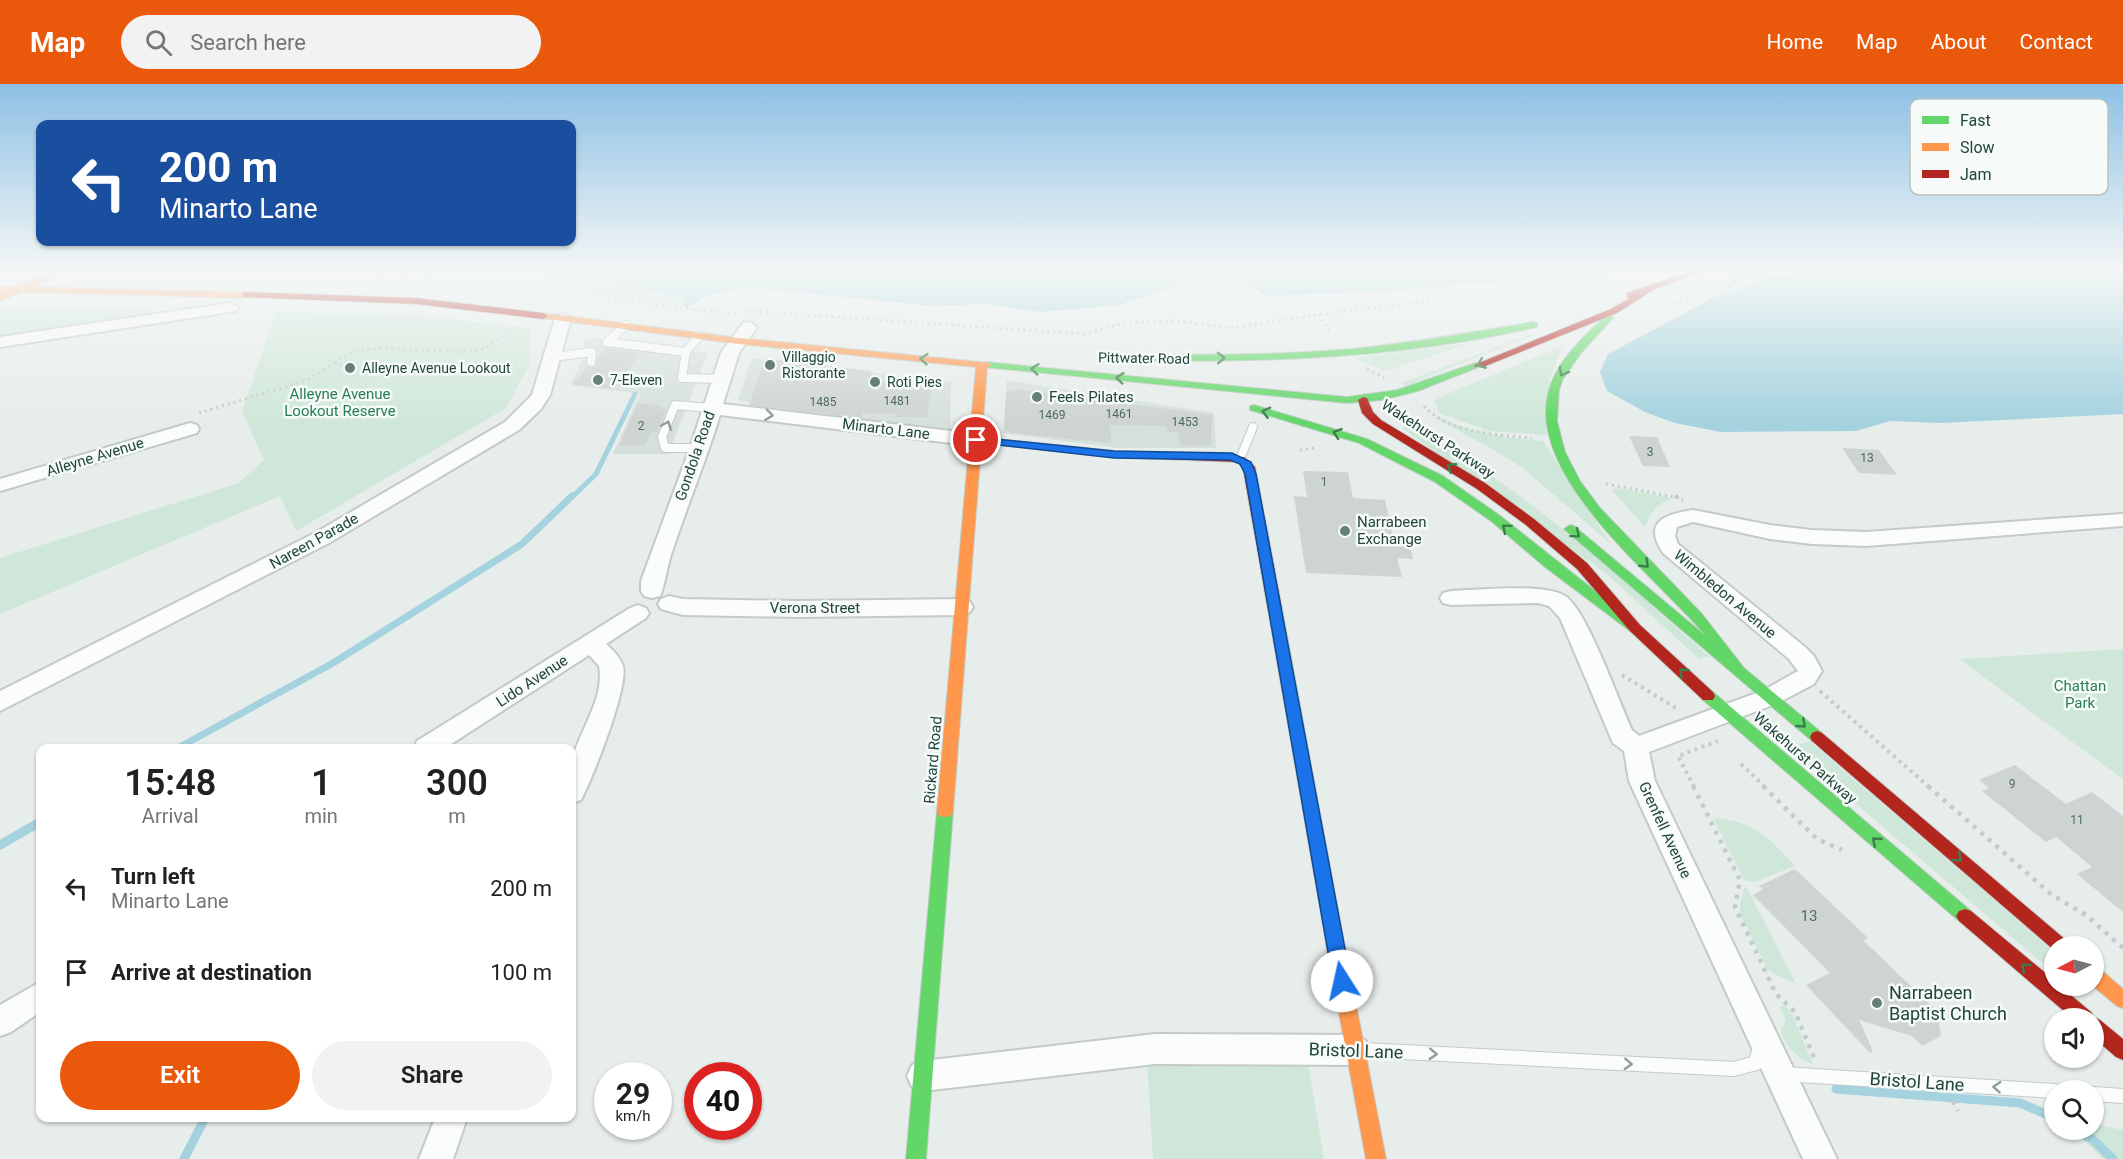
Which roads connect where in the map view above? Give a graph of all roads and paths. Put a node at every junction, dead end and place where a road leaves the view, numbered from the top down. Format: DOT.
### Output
graph roads {
  1 [pos="134,322"];
  2 [pos="562,322"];
  3 [pos="622,322"];
  4 [pos="649,322"];
  5 [pos="921,322"];
  6 [pos="1146,322"];
  7 [pos="1185,322"];
  8 [pos="1269,322"];
  9 [pos="1586,322"];
  10 [pos="1604,322"];
  11 [pos="728,324"];
  12 [pos="515,325"];
  13 [pos="751,332"];
  14 [pos="699,336"];
  15 [pos="0,342"];
  16 [pos="607,342"];
  17 [pos="1466,351"];
  18 [pos="592,352"];
  19 [pos="686,352"];
  20 [pos="553,357"];
  21 [pos="591,362"];
  22 [pos="335,363"];
  23 [pos="982,364"];
  24 [pos="350,368"];
  25 [pos="1213,371"];
  26 [pos="1273,379"];
  27 [pos="721,380"];
  28 [pos="1151,382"];
  29 [pos="1379,384"];
  30 [pos="1363,400"];
  31 [pos="1423,403"];
  32 [pos="711,408"];
  33 [pos="1385,410"];
  34 [pos="1253,427"];
  35 [pos="190,429"];
  36 [pos="1533,438"];
  37 [pos="976,440"];
  38 [pos="700,448"];
  39 [pos="1240,459"];
  40 [pos="1605,484"];
  41 [pos="0,485"];
  42 [pos="1558,519"];
  43 [pos="1707,519"];
  44 [pos="2123,520"];
  45 [pos="660,597"];
  46 [pos="1451,598"];
  47 [pos="962,607"];
  48 [pos="1635,628"];
  49 [pos="590,644"];
  50 [pos="1739,671"];
  51 [pos="1770,696"];
  52 [pos="0,702"];
  53 [pos="1725,712"];
  54 [pos="1718,741"];
  55 [pos="432,744"];
  56 [pos="1636,747"];
  57 [pos="576,782"];
  58 [pos="2049,936"];
  59 [pos="2104,984"];
  60 [pos="36,999"];
  61 [pos="2123,1000"];
  62 [pos="2073,1008"];
  63 [pos="0,1022"];
  64 [pos="1758,1030"];
  65 [pos="2104,1035"];
  66 [pos="1354,1050"];
  67 [pos="2123,1051"];
  68 [pos="1780,1074"];
  69 [pos="923,1076"];
  70 [pos="1822,1076"];
  71 [pos="2044,1090"];
  72 [pos="2104,1095"];
  73 [pos="2123,1096"];
  74 [pos="450,1122"];
  75 [pos="436,1159"];
  76 [pos="916,1159"];
  77 [pos="1376,1159"];
  78 [pos="1820,1159"];
  1 -- 15 [label="street"];
  2 -- 20 [label="street, Nareen Parade"];
  3 -- 16 [label="lane"];
  4 -- 14 [label="main road, Pittwater Road"];
  5 -- 6 [label="path"];
  7 -- 8 [label="path"];
  9 -- 30 [label="main road, Pittwater Road, one-way"];
  10 -- 50 [label="main road, one-way"];
  11 -- 13 [label="main road, Pittwater Road"];
  12 -- 22 [label="path"];
  13 -- 14 [label="main road, Pittwater Road"];
  23 -- 13 [label="main road, Pittwater Road, one-way"];
  13 -- 27 [label="street, Gondola Road"];
  14 -- 19 [label="lane"];
  16 -- 18 [label="lane"];
  16 -- 19 [label="lane"];
  25 -- 17 [label="main road, Pittwater Road, one-way"];
  18 -- 20 [label="lane"];
  18 -- 21 [label="lane"];
  19 -- 27 [label="lane"];
  20 -- 52 [label="street, Nareen Parade"];
  22 -- 24 [label="path"];
  22 -- 35 [label="path"];
  28 -- 23 [label="main road, Pittwater Road, one-way"];
  23 -- 37 [label="main road, Rickard Road"];
  26 -- 30 [label="main road"];
  27 -- 32 [label="street, Gondola Road"];
  28 -- 30 [label="main road, Pittwater Road"];
  48 -- 28 [label="main road, one-way"];
  29 -- 30 [label="main road"];
  30 -- 33 [label="main road, Wakehurst Parkway"];
  48 -- 30 [label="main road, Wakehurst Parkway, one-way"];
  31 -- 36 [label="path"];
  32 -- 37 [label="street, Minarto Lane, one-way"];
  32 -- 38 [label="street, Gondola Road"];
  38 -- 32 [label="lane, one-way"];
  34 -- 39 [label="lane"];
  35 -- 41 [label="street, Alleyne Avenue"];
  37 -- 39 [label="main road, Minarto Lane"];
  37 -- 47 [label="main road, Rickard Road"];
  38 -- 45 [label="street, Gondola Road"];
  39 -- 66 [label="main road"];
  40 -- 43 [label="path"];
  42 -- 50 [label="main road, Wakehurst Parkway, one-way"];
  43 -- 44 [label="street, Wimbledon Avenue"];
  43 -- 51 [label="street, Wimbledon Avenue"];
  45 -- 47 [label="street, Verona Street"];
  45 -- 49 [label="street, Lido Avenue"];
  46 -- 56 [label="street"];
  47 -- 69 [label="main road, Rickard Road"];
  53 -- 48 [label="main road, Wakehurst Parkway, one-way"];
  49 -- 55 [label="street, Lido Avenue"];
  49 -- 57 [label="street"];
  50 -- 51 [label="main road, Wakehurst Parkway"];
  51 -- 53 [label="street, Wimbledon Avenue"];
  51 -- 58 [label="main road, Wakehurst Parkway, one-way"];
  53 -- 56 [label="street, Wimbledon Avenue"];
  62 -- 53 [label="main road, Wakehurst Parkway, one-way"];
  54 -- 70 [label="path"];
  56 -- 64 [label="street, Grenfell Avenue"];
  59 -- 61 [label="main road"];
  60 -- 63 [label="street"];
  66 -- 64 [label="lane, Bristol Lane, one-way"];
  64 -- 68 [label="street, Grenfell Avenue"];
  65 -- 67 [label="main road"];
  66 -- 69 [label="street, Bristol Lane"];
  66 -- 77 [label="main road"];
  68 -- 70 [label="lane, Bristol Lane"];
  68 -- 78 [label="street, Grenfell Avenue"];
  69 -- 76 [label="main road, Rickard Road"];
  71 -- 70 [label="lane, Bristol Lane, one-way"];
  72 -- 73 [label="lane"];
  74 -- 75 [label="street"];
}
